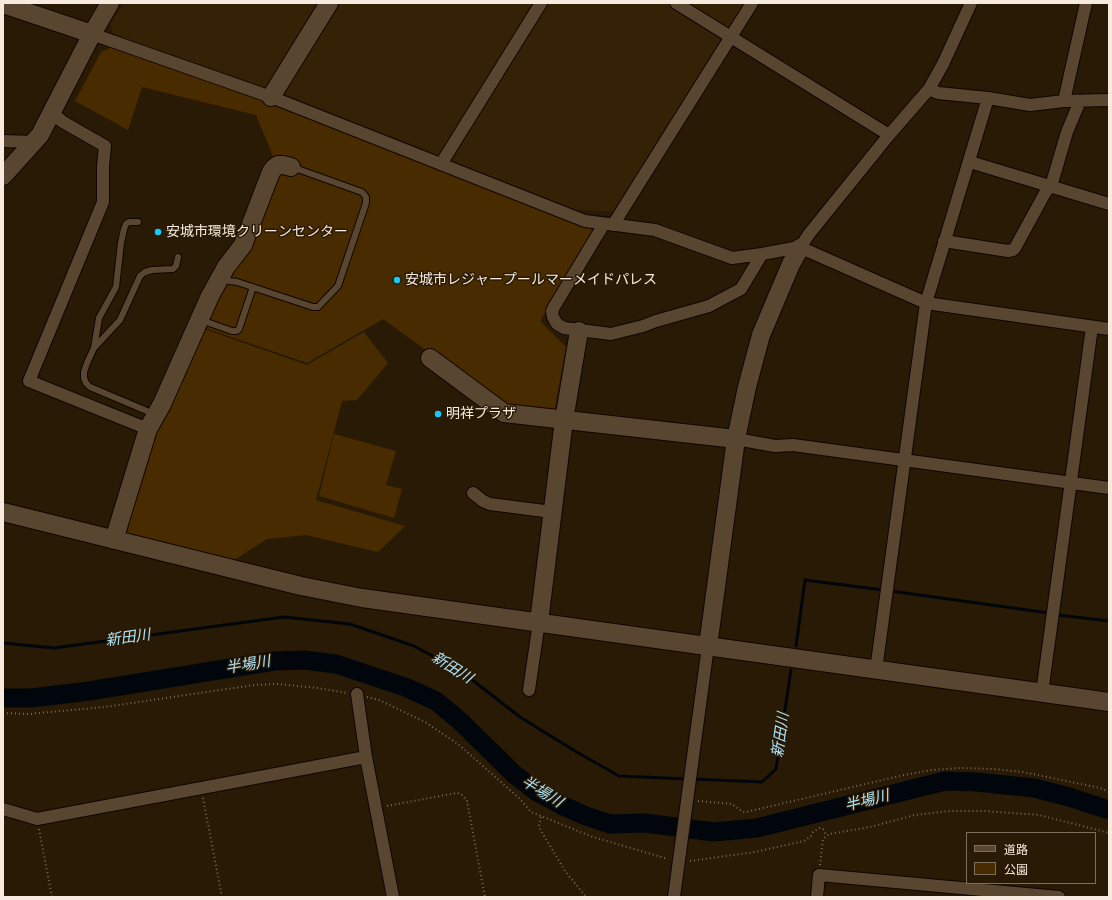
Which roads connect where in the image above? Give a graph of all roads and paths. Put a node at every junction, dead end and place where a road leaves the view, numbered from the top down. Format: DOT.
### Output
graph roads {
  1 [pos="110,3"];
  2 [pos="329,3"];
  3 [pos="541,3"];
  4 [pos="676,3"];
  5 [pos="752,3"];
  6 [pos="970,3"];
  7 [pos="1086,3"];
  8 [pos="3,4"];
  9 [pos="92,34"];
  10 [pos="731,37"];
  11 [pos="929,89"];
  12 [pos="271,97"];
  13 [pos="988,98"];
  14 [pos="1109,100"];
  15 [pos="1064,101"];
  16 [pos="1080,101"];
  17 [pos="52,113"];
  18 [pos="889,136"];
  19 [pos="3,141"];
  20 [pos="35,142"];
  21 [pos="970,162"];
  22 [pos="441,164"];
  23 [pos="291,167"];
  24 [pos="3,176"];
  25 [pos="1049,187"];
  26 [pos="1109,204"];
  27 [pos="138,222"];
  28 [pos="608,224"];
  29 [pos="944,241"];
  30 [pos="800,248"];
  31 [pos="762,254"];
  32 [pos="178,257"];
  33 [pos="218,280"];
  34 [pos="253,287"];
  35 [pos="926,303"];
  36 [pos="199,320"];
  37 [pos="1092,327"];
  38 [pos="1109,329"];
  39 [pos="579,331"];
  40 [pos="94,348"];
  41 [pos="430,358"];
  42 [pos="564,420"];
  43 [pos="152,422"];
  44 [pos="736,440"];
  45 [pos="904,460"];
  46 [pos="1071,483"];
  47 [pos="1109,488"];
  48 [pos="473,493"];
  49 [pos="3,512"];
  50 [pos="552,512"];
  51 [pos="114,540"];
  52 [pos="539,622"];
  53 [pos="708,646"];
  54 [pos="876,670"];
  55 [pos="529,690"];
  56 [pos="1042,693"];
  57 [pos="357,694"];
  58 [pos="1109,702"];
  59 [pos="3,713"];
  60 [pos="366,757"];
  61 [pos="201,789"];
  62 [pos="1109,792"];
  63 [pos="688,801"];
  64 [pos="376,808"];
  65 [pos="3,809"];
  66 [pos="541,817"];
  67 [pos="37,819"];
  68 [pos="1109,833"];
  69 [pos="826,836"];
  70 [pos="680,857"];
  71 [pos="819,875"];
  72 [pos="52,897"];
  73 [pos="222,897"];
  74 [pos="393,897"];
  75 [pos="485,897"];
  76 [pos="586,897"];
  77 [pos="674,897"];
  78 [pos="817,897"];
  79 [pos="1058,897"];
  1 -- 9 [label="street"];
  2 -- 12 [label="street"];
  3 -- 22 [label="street"];
  4 -- 10 [label="street"];
  5 -- 10 [label="street"];
  6 -- 11 [label="street"];
  7 -- 15 [label="street"];
  8 -- 9 [label="street"];
  9 -- 12 [label="street"];
  9 -- 17 [label="street"];
  10 -- 18 [label="street"];
  10 -- 28 [label="street"];
  11 -- 13 [label="street"];
  11 -- 18 [label="street"];
  12 -- 22 [label="street"];
  13 -- 15 [label="street"];
  13 -- 21 [label="street"];
  14 -- 16 [label="street"];
  15 -- 16 [label="street"];
  16 -- 25 [label="street"];
  17 -- 20 [label="street"];
  17 -- 43 [label="street"];
  18 -- 30 [label="street"];
  19 -- 20 [label="street"];
  20 -- 24 [label="street"];
  21 -- 25 [label="street"];
  21 -- 29 [label="street"];
  22 -- 28 [label="street"];
  23 -- 33 [label="street"];
  23 -- 34 [label="lane"];
  25 -- 26 [label="street"];
  25 -- 29 [label="street"];
  27 -- 40 [label="lane"];
  28 -- 31 [label="street"];
  28 -- 39 [label="street"];
  29 -- 35 [label="street"];
  30 -- 31 [label="street"];
  30 -- 35 [label="street"];
  30 -- 44 [label="street"];
  31 -- 39 [label="street"];
  32 -- 40 [label="lane"];
  33 -- 34 [label="lane"];
  33 -- 36 [label="street"];
  34 -- 36 [label="lane"];
  35 -- 37 [label="street"];
  35 -- 45 [label="street"];
  36 -- 43 [label="street"];
  37 -- 38 [label="street"];
  37 -- 46 [label="street"];
  39 -- 42 [label="street"];
  40 -- 43 [label="lane"];
  41 -- 42 [label="street"];
  42 -- 44 [label="street"];
  42 -- 50 [label="street"];
  43 -- 51 [label="street"];
  44 -- 45 [label="street"];
  44 -- 53 [label="street"];
  45 -- 46 [label="street"];
  45 -- 54 [label="street"];
  46 -- 47 [label="street"];
  46 -- 56 [label="street"];
  48 -- 50 [label="street"];
  49 -- 51 [label="street"];
  50 -- 52 [label="street"];
  51 -- 52 [label="street"];
  52 -- 53 [label="street"];
  52 -- 55 [label="street"];
  53 -- 54 [label="street"];
  53 -- 63 [label="street"];
  54 -- 56 [label="street"];
  56 -- 58 [label="street"];
  57 -- 59 [label="path"];
  57 -- 60 [label="street"];
  57 -- 66 [label="path"];
  60 -- 61 [label="street"];
  60 -- 64 [label="street"];
  61 -- 67 [label="street"];
  61 -- 73 [label="path"];
  62 -- 63 [label="path"];
  63 -- 70 [label="street"];
  64 -- 74 [label="street"];
  64 -- 75 [label="path"];
  65 -- 67 [label="street"];
  66 -- 70 [label="path"];
  66 -- 76 [label="path"];
  67 -- 72 [label="path"];
  68 -- 69 [label="path"];
  69 -- 70 [label="path"];
  69 -- 71 [label="path"];
  70 -- 77 [label="street"];
  71 -- 78 [label="street"];
  71 -- 79 [label="street"];
}
